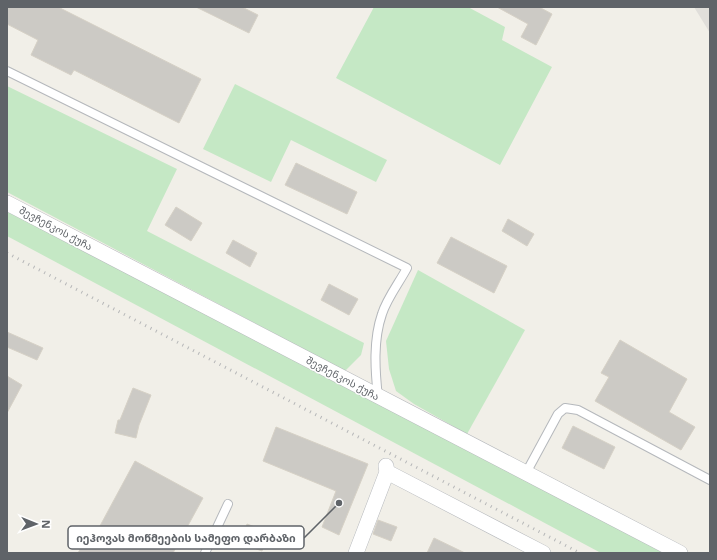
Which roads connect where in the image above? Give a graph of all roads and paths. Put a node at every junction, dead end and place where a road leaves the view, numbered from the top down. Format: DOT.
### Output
graph roads {
  1 [pos="7,71"];
  2 [pos="7,203"];
  3 [pos="378,396"];
  4 [pos="526,473"];
  5 [pos="710,480"];
  6 [pos="228,504"];
  7 [pos="205,553"];
  8 [pos="356,553"];
  9 [pos="543,553"];
  10 [pos="680,553"];
  1 -- 3 [label="lane"];
  2 -- 3 [label="street, შევჩენკოს ქუჩა"];
  3 -- 4 [label="street, შევჩენკოს ქუჩა"];
  4 -- 5 [label="lane"];
  4 -- 10 [label="street, შევჩენკოს ქუჩა"];
  6 -- 7 [label="lane"];
  8 -- 9 [label="street"];
}
